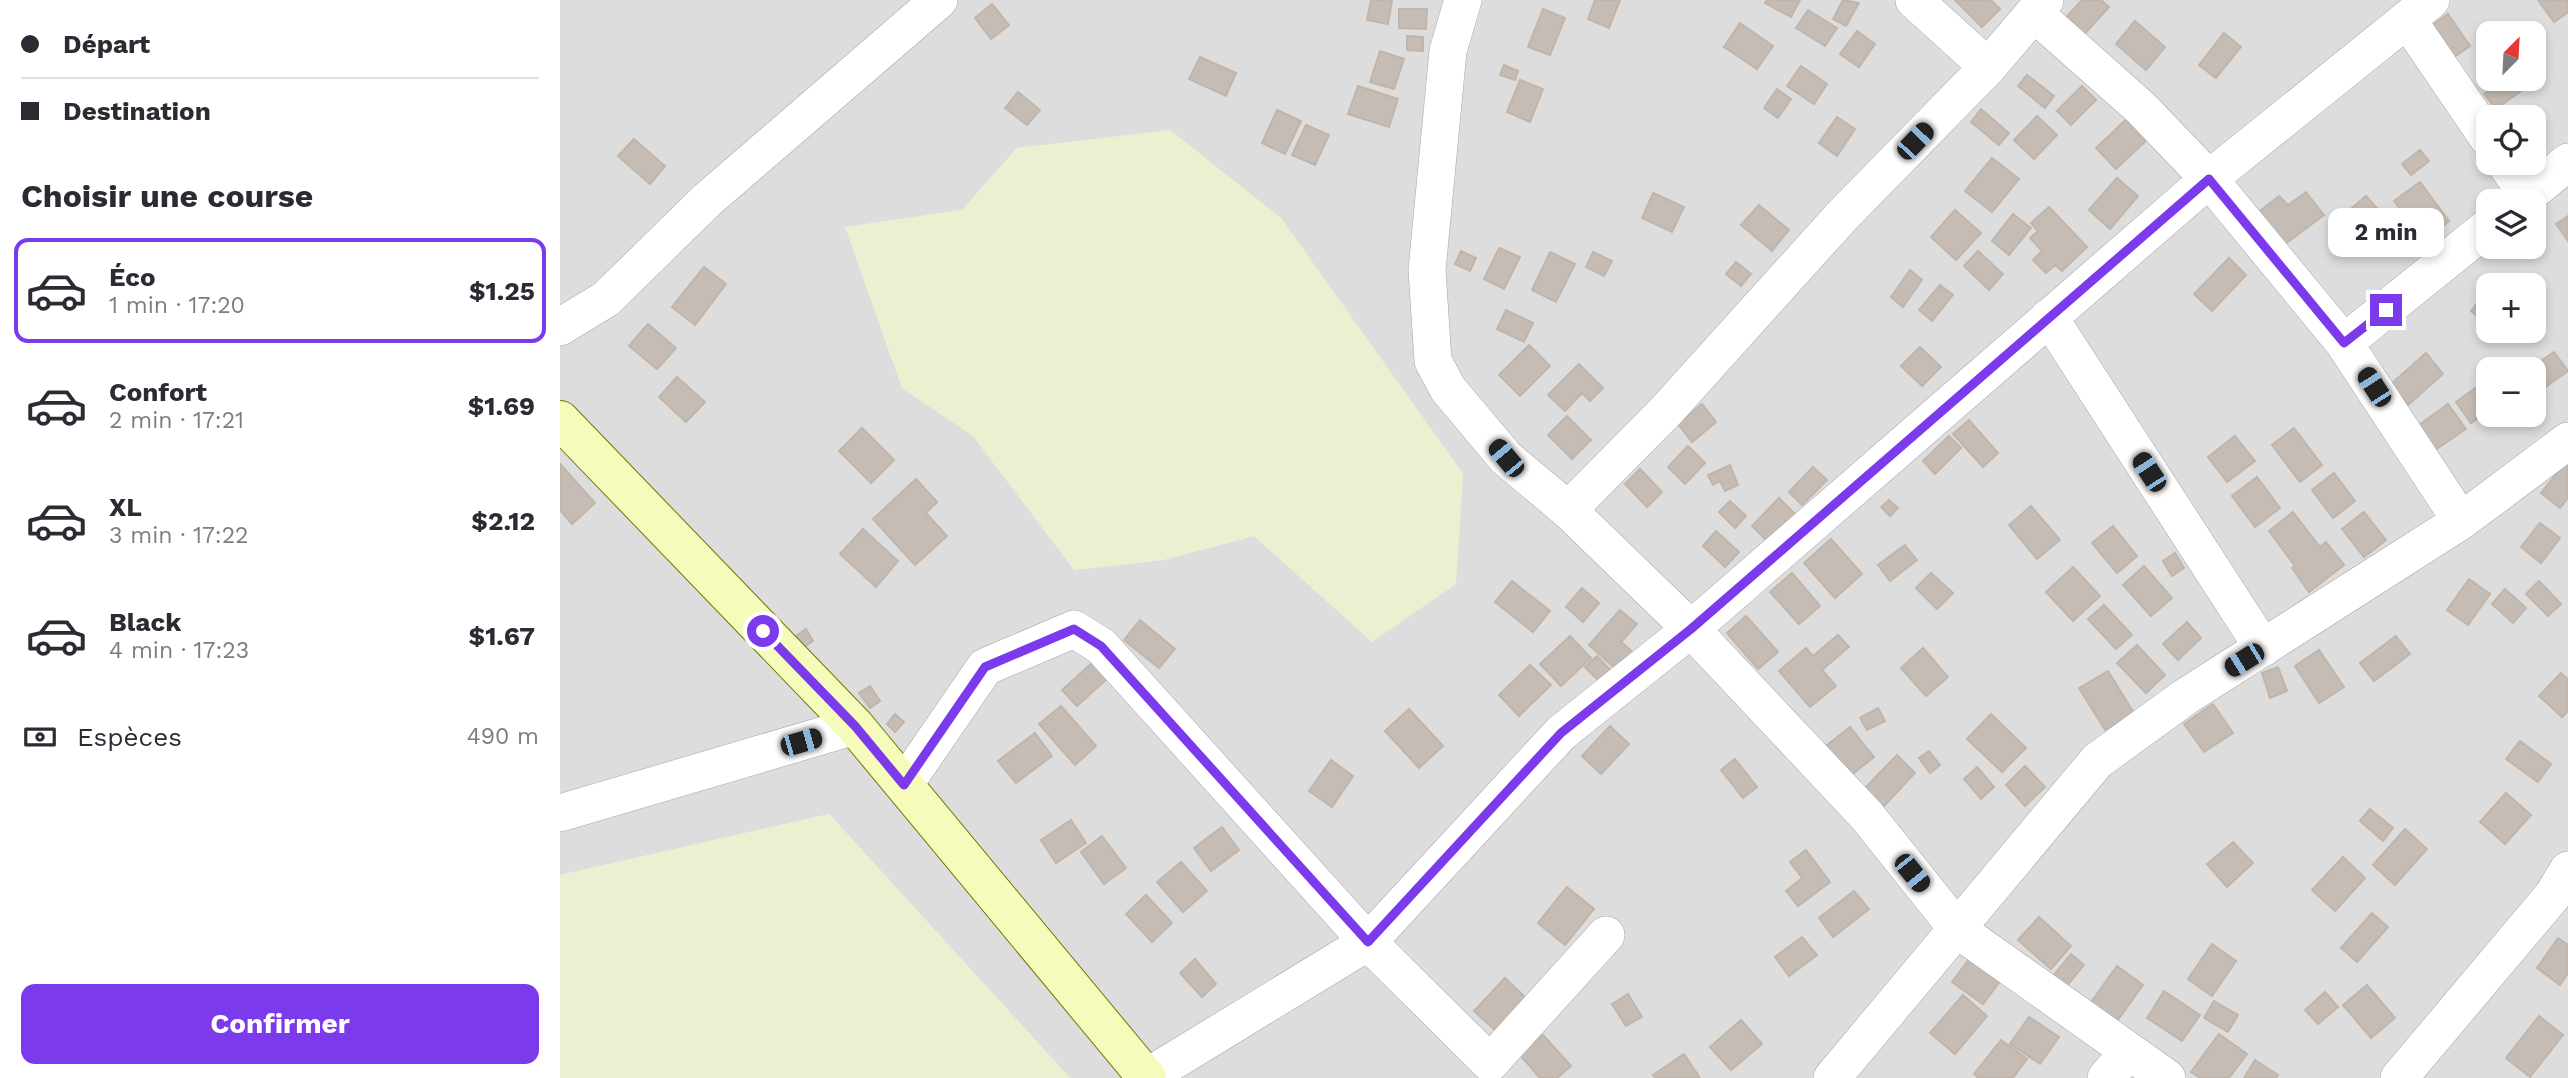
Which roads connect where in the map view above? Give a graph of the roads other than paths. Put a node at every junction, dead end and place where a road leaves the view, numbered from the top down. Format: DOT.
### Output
graph roads {
  1 [pos="939,0"];
  2 [pos="1463,0"];
  3 [pos="1914,0"];
  4 [pos="2040,6"];
  5 [pos="2419,9"];
  6 [pos="1988,67"];
  7 [pos="2476,116"];
  8 [pos="2568,162"];
  9 [pos="2209,179"];
  10 [pos="2535,189"];
  11 [pos="2476,237"];
  12 [pos="2049,317"];
  13 [pos="560,327"];
  14 [pos="2344,343"];
  15 [pos="560,420"];
  16 [pos="2568,440"];
  17 [pos="1568,510"];
  18 [pos="2461,521"];
  19 [pos="1691,629"];
  20 [pos="2263,648"];
  21 [pos="855,726"];
  22 [pos="904,785"];
  23 [pos="560,813"];
  24 [pos="2568,870"];
  25 [pos="1958,930"];
  26 [pos="1606,935"];
  27 [pos="1368,942"];
  28 [pos="2117,1065"];
  29 [pos="1488,1071"];
  30 [pos="1147,1078"];
  31 [pos="1832,1078"];
  32 [pos="2167,1078"];
  33 [pos="2399,1078"];
  1 -- 13 [label="street"];
  2 -- 17 [label="street"];
  3 -- 6 [label="street"];
  4 -- 6 [label="street"];
  4 -- 9 [label="street"];
  5 -- 7 [label="street"];
  5 -- 9 [label="street"];
  6 -- 17 [label="street"];
  8 -- 10 [label="street"];
  9 -- 12 [label="street"];
  9 -- 14 [label="street"];
  11 -- 14 [label="street"];
  12 -- 19 [label="street"];
  12 -- 20 [label="street"];
  14 -- 18 [label="street"];
  15 -- 21 [label="street"];
  16 -- 18 [label="street"];
  17 -- 19 [label="street"];
  18 -- 20 [label="street"];
  19 -- 25 [label="street"];
  19 -- 27 [label="street"];
  20 -- 25 [label="street"];
  21 -- 22 [label="street"];
  21 -- 23 [label="street"];
  22 -- 27 [label="street"];
  22 -- 30 [label="street"];
  24 -- 33 [label="street"];
  25 -- 28 [label="street"];
  25 -- 31 [label="street"];
  26 -- 29 [label="street"];
  27 -- 29 [label="street"];
  27 -- 30 [label="street"];
  28 -- 32 [label="street"];
}
